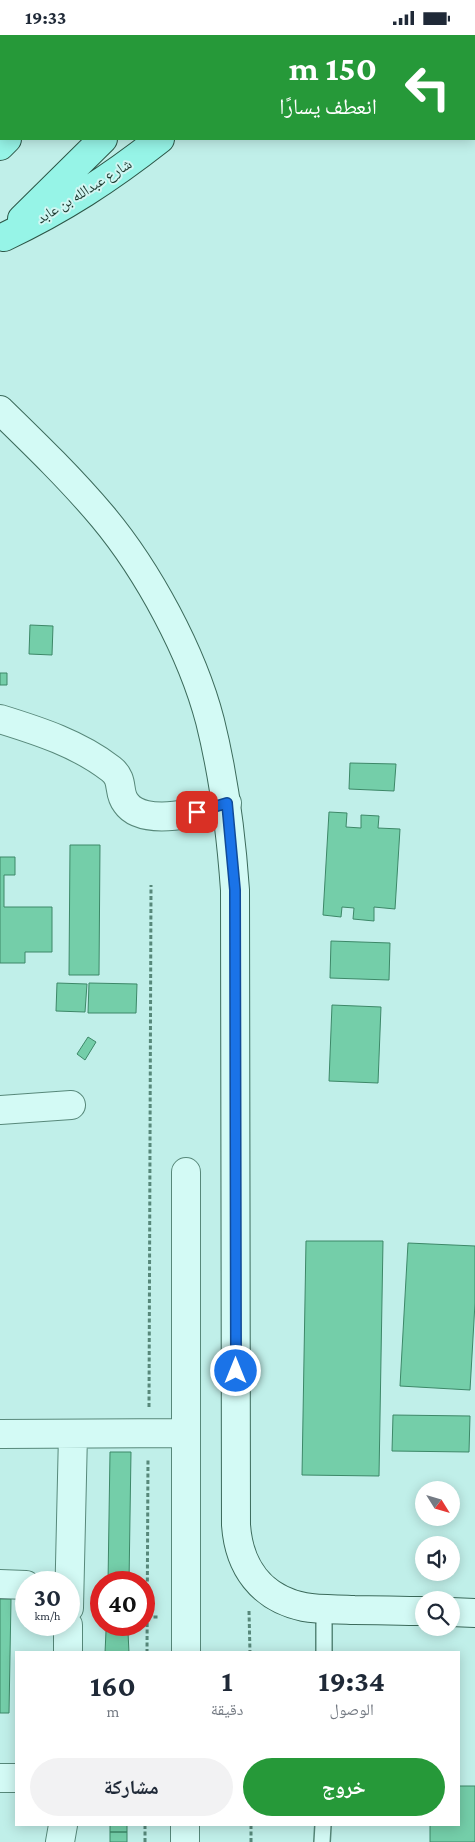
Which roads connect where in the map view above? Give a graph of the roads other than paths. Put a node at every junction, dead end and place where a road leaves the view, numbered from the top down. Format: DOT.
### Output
graph roads {
  1 [pos="102,140"];
  2 [pos="159,140"];
  3 [pos="2,239"];
  4 [pos="0,411"];
  5 [pos="0,719"];
  6 [pos="227,803"];
  7 [pos="71,1105"];
  8 [pos="0,1110"];
  9 [pos="186,1172"];
  10 [pos="186,1433"];
  11 [pos="0,1434"];
  12 [pos="73,1434"];
  13 [pos="69,1571"];
  14 [pos="0,1584"];
  15 [pos="15,1585"];
  16 [pos="324,1609"];
  17 [pos="415,1611"];
  18 [pos="460,1612"];
  19 [pos="475,1613"];
  20 [pos="68,1636"];
  21 [pos="68,1651"];
  22 [pos="186,1651"];
  23 [pos="324,1651"];
  24 [pos="15,1778"];
  25 [pos="0,1779"];
  26 [pos="63,1826"];
  27 [pos="186,1826"];
  28 [pos="323,1826"];
  29 [pos="60,1842"];
  30 [pos="186,1842"];
  31 [pos="322,1842"];
  1 -- 3 [label="main road"];
  2 -- 3 [label="main road, شارع عبدالله بن عابد"];
  4 -- 6 [label="street"];
  5 -- 6 [label="street"];
  6 -- 16 [label="street"];
  7 -- 8 [label="street"];
  9 -- 10 [label="street"];
  10 -- 12 [label="street"];
  10 -- 22 [label="street"];
  11 -- 12 [label="street"];
  12 -- 13 [label="street"];
  14 -- 15 [label="street"];
  16 -- 17 [label="street"];
  16 -- 23 [label="lane"];
  18 -- 19 [label="street"];
  20 -- 21 [label="street"];
  24 -- 25 [label="street"];
  26 -- 29 [label="street"];
  27 -- 30 [label="street"];
  28 -- 31 [label="lane"];
}
